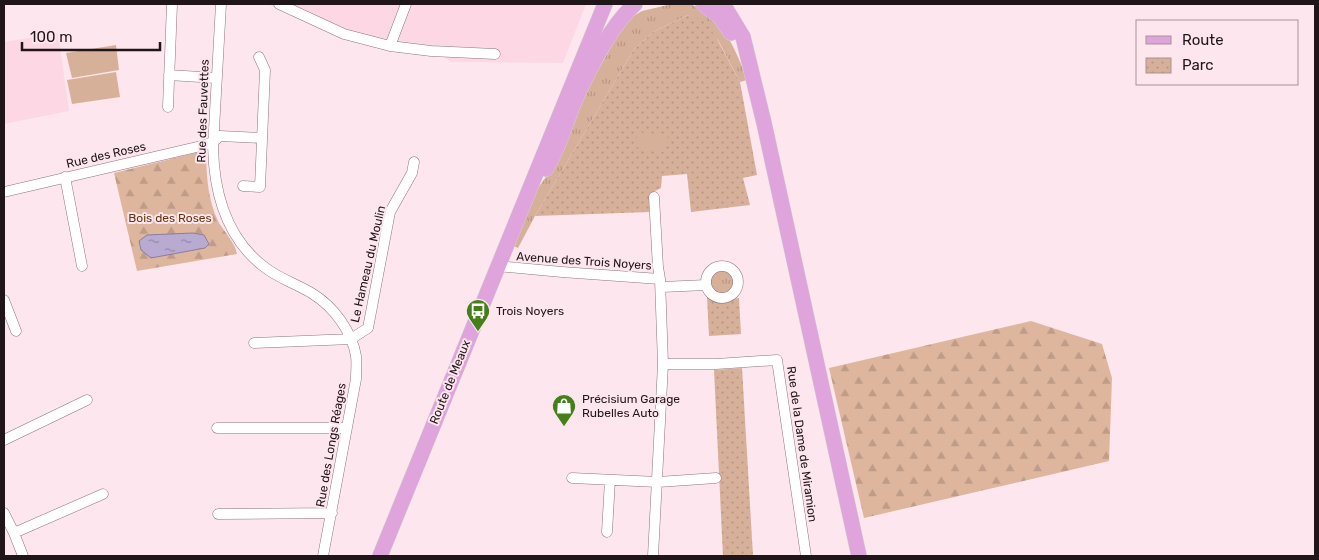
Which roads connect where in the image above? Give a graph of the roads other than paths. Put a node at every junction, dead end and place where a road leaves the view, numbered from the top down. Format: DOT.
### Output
graph roads {
  1 [pos="172,4"];
  2 [pos="220,4"];
  3 [pos="279,4"];
  4 [pos="406,4"];
  5 [pos="605,4"];
  6 [pos="635,4"];
  7 [pos="703,4"];
  8 [pos="722,4"];
  9 [pos="390,46"];
  10 [pos="495,54"];
  11 [pos="259,57"];
  12 [pos="752,74"];
  13 [pos="169,75"];
  14 [pos="216,78"];
  15 [pos="168,107"];
  16 [pos="262,138"];
  17 [pos="213,142"];
  18 [pos="414,162"];
  19 [pos="65,177"];
  20 [pos="243,186"];
  21 [pos="4,192"];
  22 [pos="654,197"];
  23 [pos="522,208"];
  24 [pos="82,266"];
  25 [pos="498,266"];
  26 [pos="661,283"];
  27 [pos="706,284"];
  28 [pos="4,300"];
  29 [pos="16,331"];
  30 [pos="351,339"];
  31 [pos="254,343"];
  32 [pos="663,364"];
  33 [pos="87,400"];
  34 [pos="217,428"];
  35 [pos="347,428"];
  36 [pos="4,440"];
  37 [pos="572,478"];
  38 [pos="716,478"];
  39 [pos="610,480"];
  40 [pos="658,482"];
  41 [pos="104,494"];
  42 [pos="4,513"];
  43 [pos="332,513"];
  44 [pos="218,514"];
  45 [pos="607,532"];
  46 [pos="14,533"];
  47 [pos="23,556"];
  48 [pos="323,556"];
  49 [pos="380,556"];
  50 [pos="653,556"];
  51 [pos="806,556"];
  52 [pos="859,556"];
  1 -- 13 [label="street"];
  2 -- 14 [label="street, Rue des Fauvettes"];
  3 -- 9 [label="street"];
  4 -- 9 [label="street"];
  5 -- 23 [label="main road, Route de Meaux"];
  6 -- 23 [label="main road, Route de Meaux"];
  7 -- 12 [label="main road"];
  8 -- 12 [label="main road"];
  9 -- 10 [label="street"];
  11 -- 16 [label="street"];
  12 -- 52 [label="main road"];
  13 -- 14 [label="street"];
  13 -- 15 [label="street"];
  14 -- 17 [label="street, Rue des Fauvettes"];
  16 -- 17 [label="street, Rue des Roses"];
  16 -- 20 [label="street"];
  17 -- 19 [label="street, Rue des Roses"];
  17 -- 30 [label="street, Rue des Fauvettes"];
  18 -- 30 [label="street, Le Hameau du Moulin"];
  19 -- 21 [label="street, Rue des Roses"];
  19 -- 24 [label="street"];
  22 -- 26 [label="street"];
  23 -- 25 [label="main road, Route de Meaux"];
  25 -- 26 [label="street, Avenue des Trois Noyers"];
  25 -- 49 [label="main road, Route de Meaux"];
  26 -- 27 [label="street"];
  26 -- 32 [label="street, Avenue des Trois Noyers"];
  28 -- 29 [label="street"];
  30 -- 31 [label="street"];
  30 -- 35 [label="street, Rue des Longs Réages"];
  32 -- 40 [label="street, Avenue des Trois Noyers"];
  32 -- 51 [label="street, Rue de la Dame de Miramion"];
  33 -- 36 [label="street"];
  34 -- 35 [label="street"];
  35 -- 43 [label="street, Rue des Longs Réages"];
  37 -- 39 [label="street"];
  38 -- 40 [label="street"];
  39 -- 40 [label="street"];
  39 -- 45 [label="street"];
  40 -- 50 [label="street, Avenue des Trois Noyers"];
  41 -- 46 [label="street"];
  42 -- 46 [label="street"];
  43 -- 44 [label="street"];
  43 -- 48 [label="street, Rue des Longs Réages"];
  46 -- 47 [label="street"];
}
